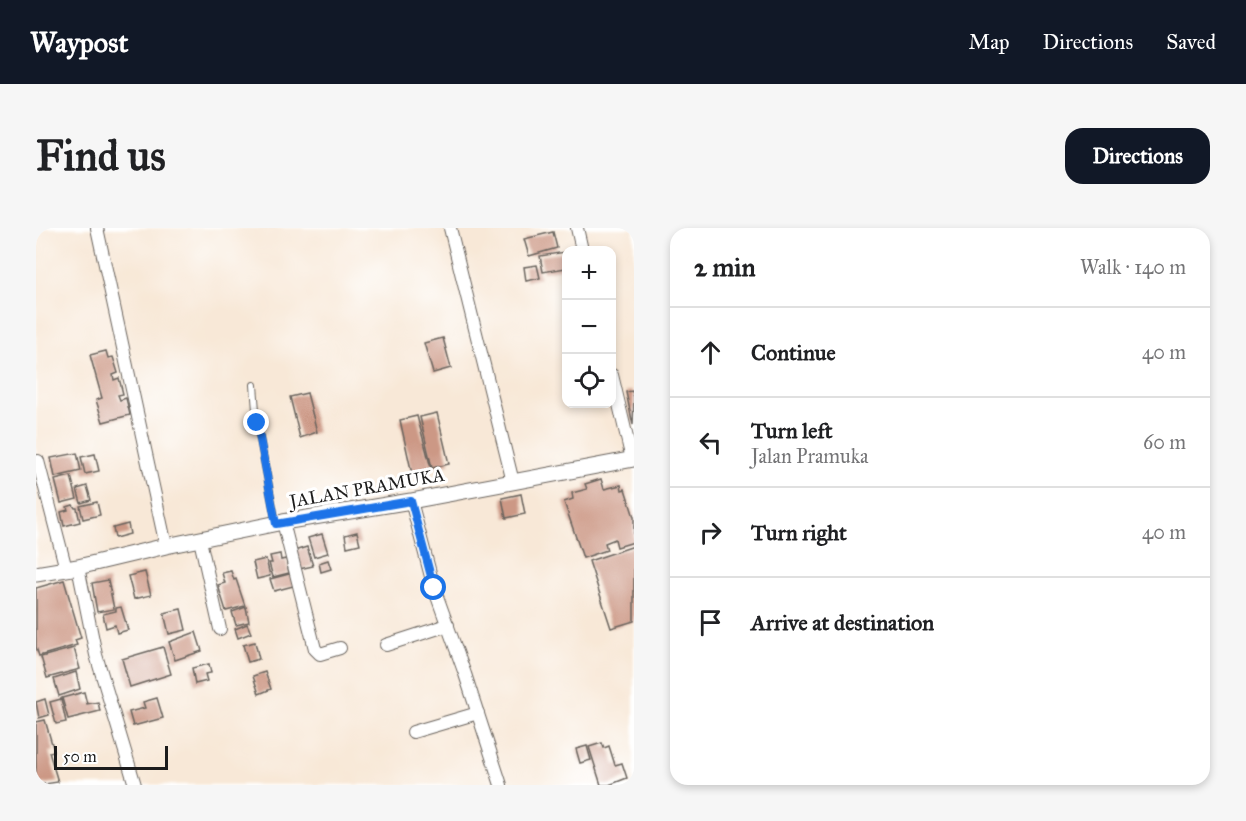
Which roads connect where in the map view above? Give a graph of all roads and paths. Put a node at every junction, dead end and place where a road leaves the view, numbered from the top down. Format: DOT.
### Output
graph roads {
  1 [pos="97,228"];
  2 [pos="450,228"];
  3 [pos="577,228"];
  4 [pos="581,246"];
  5 [pos="254,385"];
  6 [pos="616,391"];
  7 [pos="38,461"];
  8 [pos="633,461"];
  9 [pos="513,482"];
  10 [pos="411,501"];
  11 [pos="279,523"];
  12 [pos="200,540"];
  13 [pos="166,546"];
  14 [pos="72,568"];
  15 [pos="36,574"];
  16 [pos="448,625"];
  17 [pos="219,629"];
  18 [pos="386,645"];
  19 [pos="340,648"];
  20 [pos="478,713"];
  21 [pos="412,732"];
  22 [pos="135,785"];
  23 [pos="501,785"];
  1 -- 13 [label="street"];
  2 -- 9 [label="street"];
  3 -- 4 [label="street"];
  5 -- 11 [label="lane"];
  6 -- 8 [label="street"];
  7 -- 14 [label="street"];
  8 -- 9 [label="street, JALAN PRAMUKA"];
  9 -- 10 [label="street, JALAN PRAMUKA"];
  10 -- 11 [label="street, JALAN PRAMUKA"];
  10 -- 16 [label="street"];
  11 -- 12 [label="street, JALAN PRAMUKA"];
  11 -- 19 [label="street"];
  12 -- 13 [label="street, JALAN PRAMUKA"];
  12 -- 17 [label="street"];
  13 -- 14 [label="street, JALAN PRAMUKA"];
  14 -- 15 [label="street, JALAN PRAMUKA"];
  14 -- 22 [label="street"];
  16 -- 18 [label="street"];
  16 -- 20 [label="street"];
  20 -- 21 [label="street"];
  20 -- 23 [label="street"];
}
